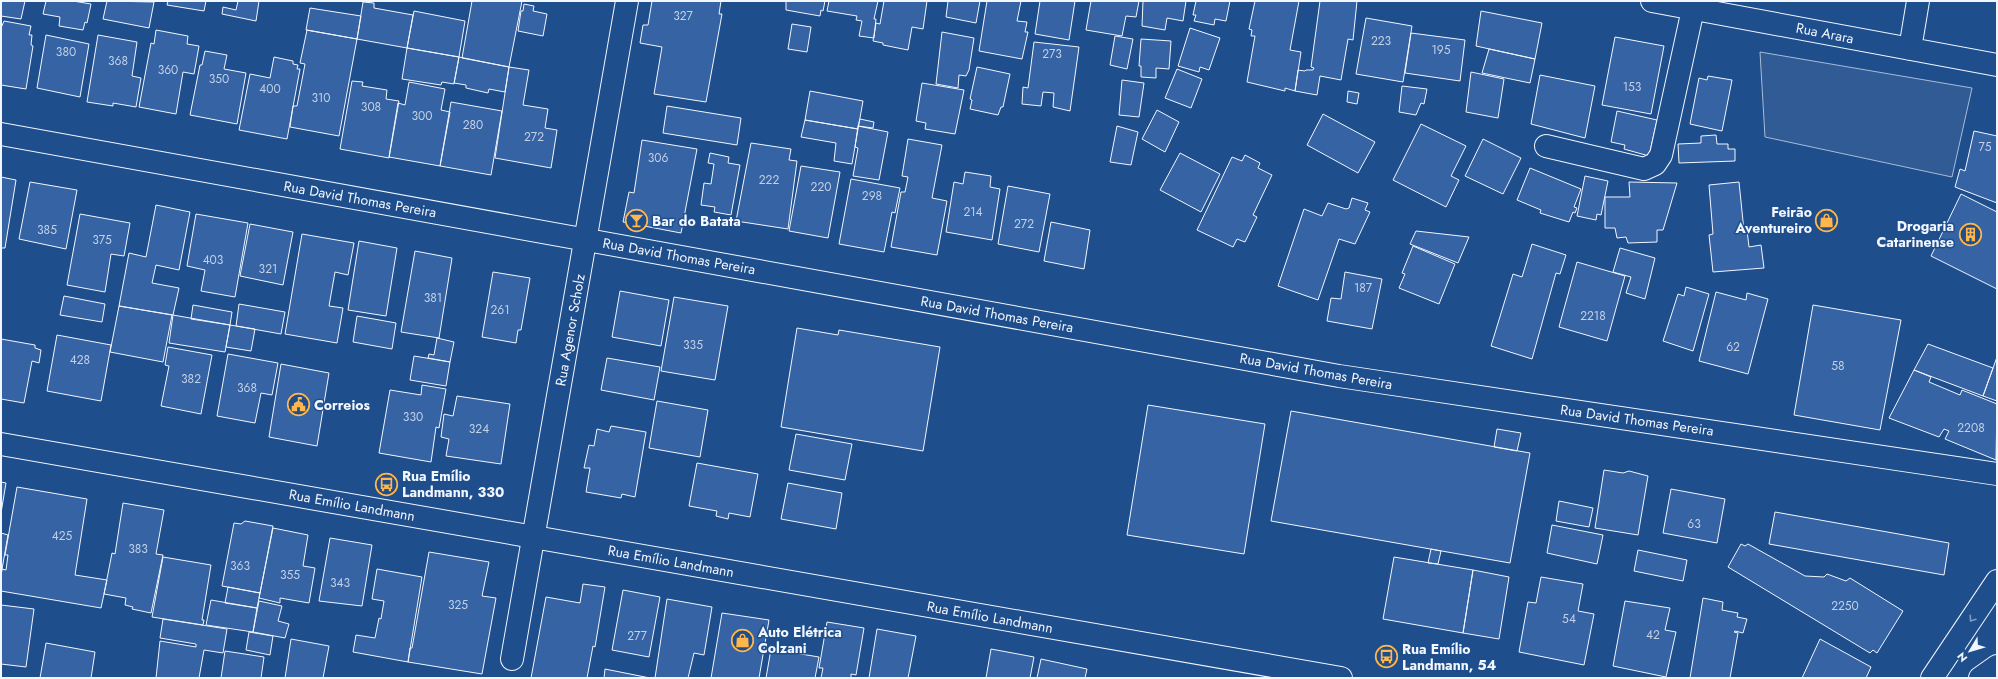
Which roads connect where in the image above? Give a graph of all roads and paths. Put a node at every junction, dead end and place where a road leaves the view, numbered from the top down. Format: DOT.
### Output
graph roads {
  1 [pos="627,1"];
  2 [pos="1652,1"];
  3 [pos="1918,1"];
  4 [pos="1693,9"];
  5 [pos="1910,48"];
  6 [pos="1997,65"];
  7 [pos="1,134"];
  8 [pos="1546,146"];
  9 [pos="586,239"];
  10 [pos="1,444"];
  11 [pos="1997,474"];
  12 [pos="534,537"];
  13 [pos="1996,584"];
  14 [pos="512,659"];
  15 [pos="1997,666"];
  16 [pos="1341,678"];
  17 [pos="1932,678"];
  18 [pos="1980,678"];
  1 -- 9 [label="street, Rua Agenor Scholz"];
  2 -- 4 [label="street, Rua Arara"];
  3 -- 5 [label="street"];
  4 -- 5 [label="street, Rua Arara"];
  4 -- 8 [label="street"];
  5 -- 6 [label="street, Rua Arara"];
  7 -- 9 [label="street, Rua David Thomas Pereira"];
  9 -- 11 [label="street, Rua David Thomas Pereira"];
  9 -- 12 [label="street, Rua Agenor Scholz"];
  10 -- 12 [label="street, Rua Emílio Landmann"];
  12 -- 14 [label="street, Rua Agenor Scholz"];
  12 -- 16 [label="street, Rua Emílio Landmann"];
  13 -- 17 [label="street, one-way"];
  15 -- 18 [label="street"];
}
